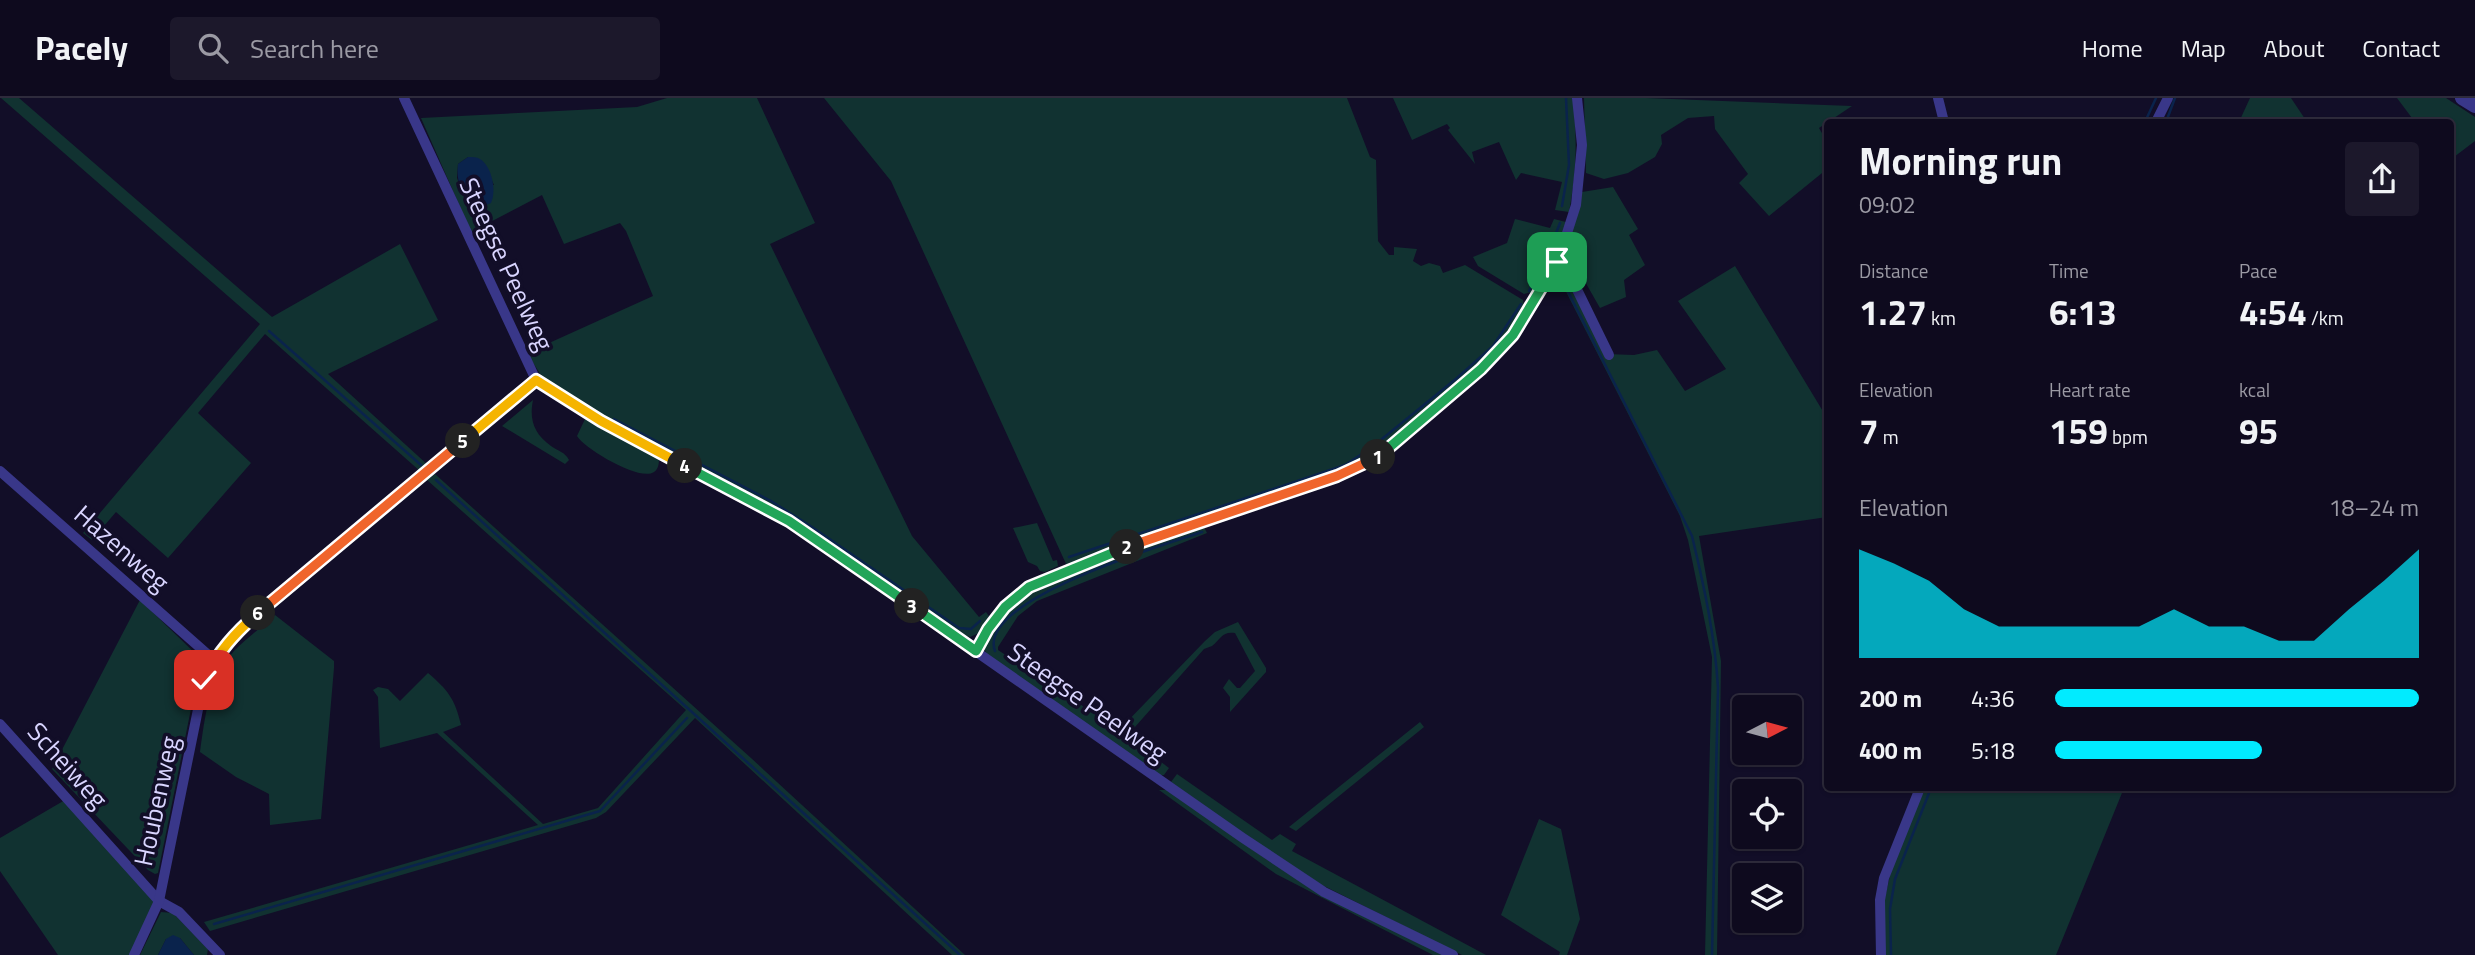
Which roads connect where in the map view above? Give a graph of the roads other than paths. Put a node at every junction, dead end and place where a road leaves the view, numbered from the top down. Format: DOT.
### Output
graph roads {
  1 [pos="404,98"];
  2 [pos="1577,98"];
  3 [pos="1938,98"];
  4 [pos="2168,98"];
  5 [pos="2462,98"];
  6 [pos="2475,106"];
  7 [pos="1943,119"];
  8 [pos="2157,119"];
  9 [pos="1557,262"];
  10 [pos="1609,355"];
  11 [pos="536,380"];
  12 [pos="0,471"];
  13 [pos="976,651"];
  14 [pos="214,660"];
  15 [pos="0,724"];
  16 [pos="1919,791"];
  17 [pos="159,901"];
  18 [pos="134,955"];
  19 [pos="220,955"];
  20 [pos="1453,955"];
  21 [pos="1881,955"];
  1 -- 11 [label="street, Steegse Peelweg"];
  2 -- 9 [label="street"];
  3 -- 7 [label="street"];
  4 -- 8 [label="street"];
  5 -- 6 [label="street"];
  9 -- 10 [label="street"];
  9 -- 13 [label="street"];
  11 -- 13 [label="street, Steegse Peelweg"];
  11 -- 14 [label="street, Houbenweg"];
  12 -- 14 [label="street, Hazenweg"];
  13 -- 20 [label="street, Steegse Peelweg"];
  14 -- 17 [label="street, Houbenweg"];
  15 -- 17 [label="street, Scheiweg"];
  16 -- 21 [label="street"];
  17 -- 18 [label="street, Houbenweg"];
  17 -- 19 [label="street, Scheiweg"];
}
